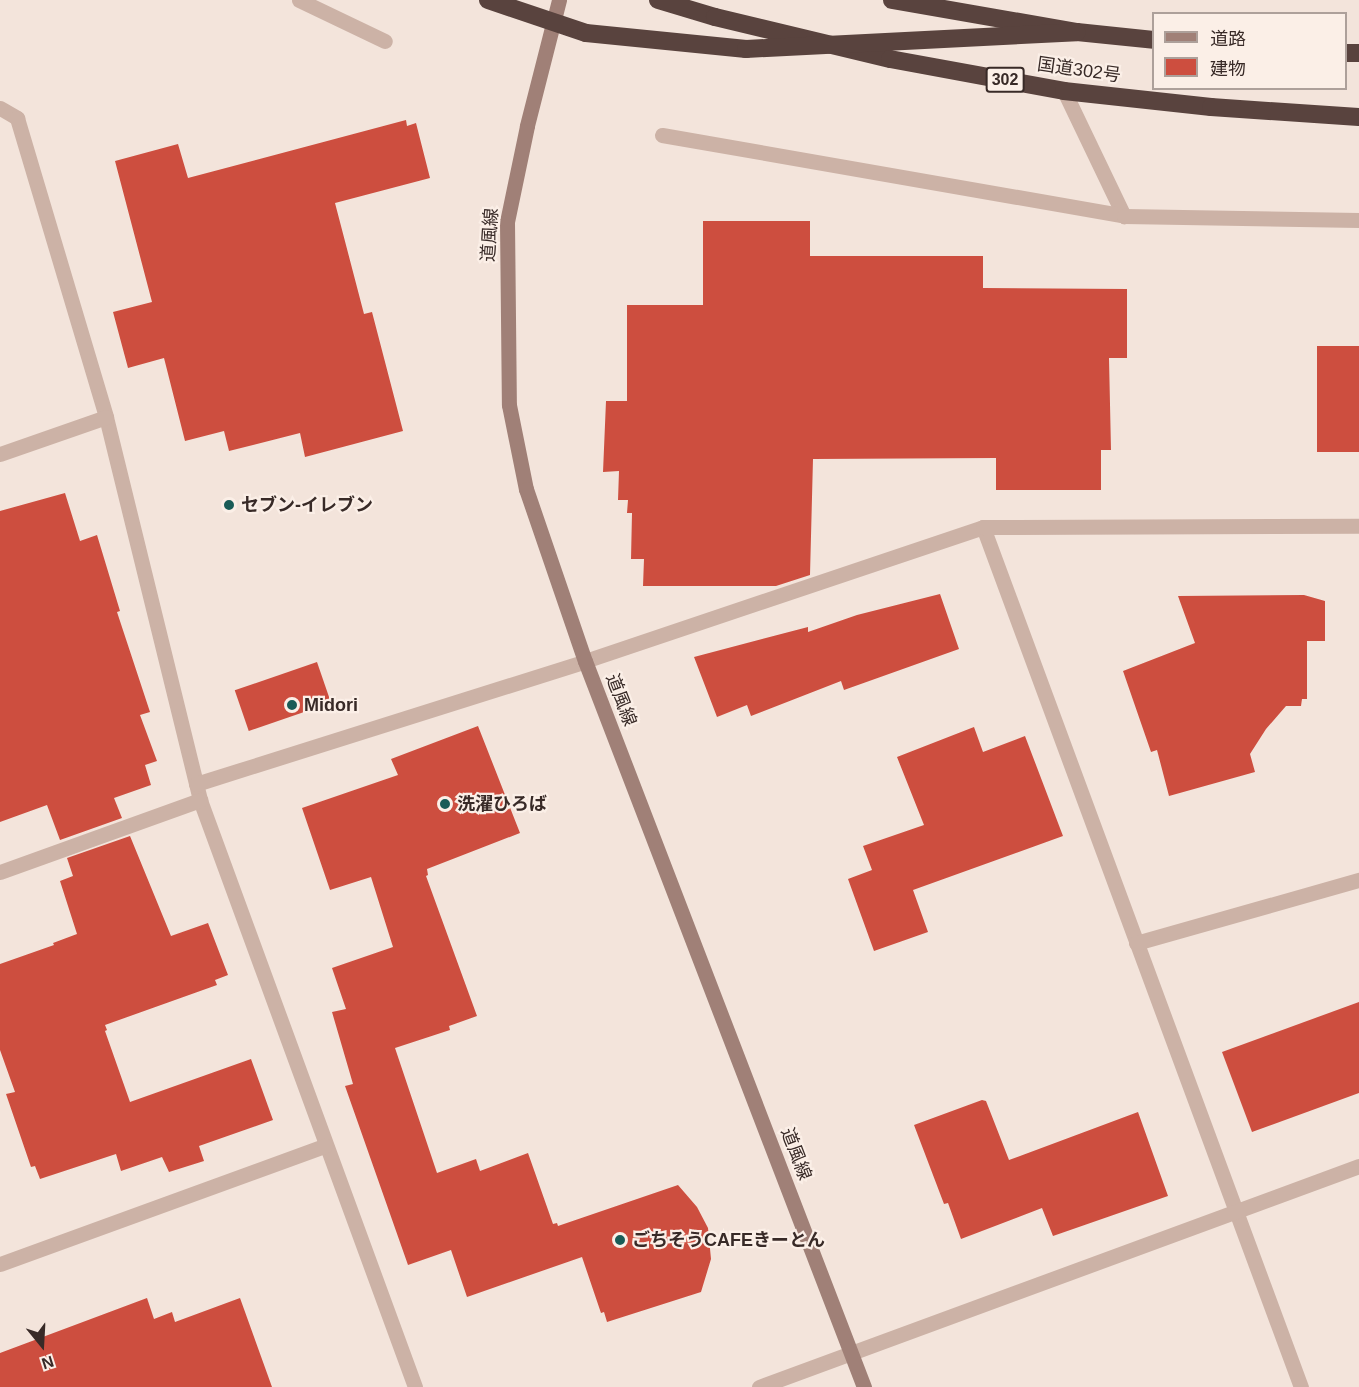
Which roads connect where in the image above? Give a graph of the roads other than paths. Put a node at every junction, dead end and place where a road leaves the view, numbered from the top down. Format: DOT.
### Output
graph roads {
  1 [pos="299,0"];
  2 [pos="488,0"];
  3 [pos="559,0"];
  4 [pos="658,0"];
  5 [pos="892,0"];
  6 [pos="1077,32"];
  7 [pos="1152,39"];
  8 [pos="385,41"];
  9 [pos="1064,91"];
  10 [pos="0,108"];
  11 [pos="1359,117"];
  12 [pos="662,135"];
  13 [pos="1124,216"];
  14 [pos="1359,220"];
  15 [pos="106,417"];
  16 [pos="0,454"];
  17 [pos="1359,526"];
  18 [pos="983,527"];
  19 [pos="585,661"];
  20 [pos="196,784"];
  21 [pos="200,800"];
  22 [pos="0,872"];
  23 [pos="1359,880"];
  24 [pos="1136,943"];
  25 [pos="325,1146"];
  26 [pos="1359,1166"];
  27 [pos="1234,1211"];
  28 [pos="0,1264"];
  29 [pos="852,1353"];
  30 [pos="415,1387"];
  31 [pos="759,1387"];
  32 [pos="864,1387"];
  33 [pos="1301,1387"];
  1 -- 8 [label="street"];
  2 -- 6 [label="highway, bridge"];
  3 -- 19 [label="street, 道風線"];
  4 -- 9 [label="highway, 国道302号 / 302"];
  5 -- 6 [label="highway, bridge"];
  6 -- 7 [label="highway"];
  9 -- 11 [label="highway, 国道302号 / 302"];
  9 -- 13 [label="street"];
  10 -- 15 [label="street"];
  12 -- 13 [label="street"];
  13 -- 14 [label="street"];
  15 -- 16 [label="street"];
  15 -- 20 [label="street"];
  17 -- 18 [label="street"];
  18 -- 19 [label="street"];
  18 -- 24 [label="street"];
  19 -- 20 [label="street"];
  19 -- 29 [label="street, 道風線"];
  20 -- 21 [label="street"];
  21 -- 22 [label="street"];
  21 -- 25 [label="street"];
  23 -- 24 [label="street"];
  24 -- 27 [label="street"];
  25 -- 28 [label="street"];
  25 -- 30 [label="street"];
  26 -- 27 [label="street"];
  27 -- 29 [label="street"];
  27 -- 33 [label="street"];
  29 -- 31 [label="street"];
  29 -- 32 [label="street, 道風線"];
}
